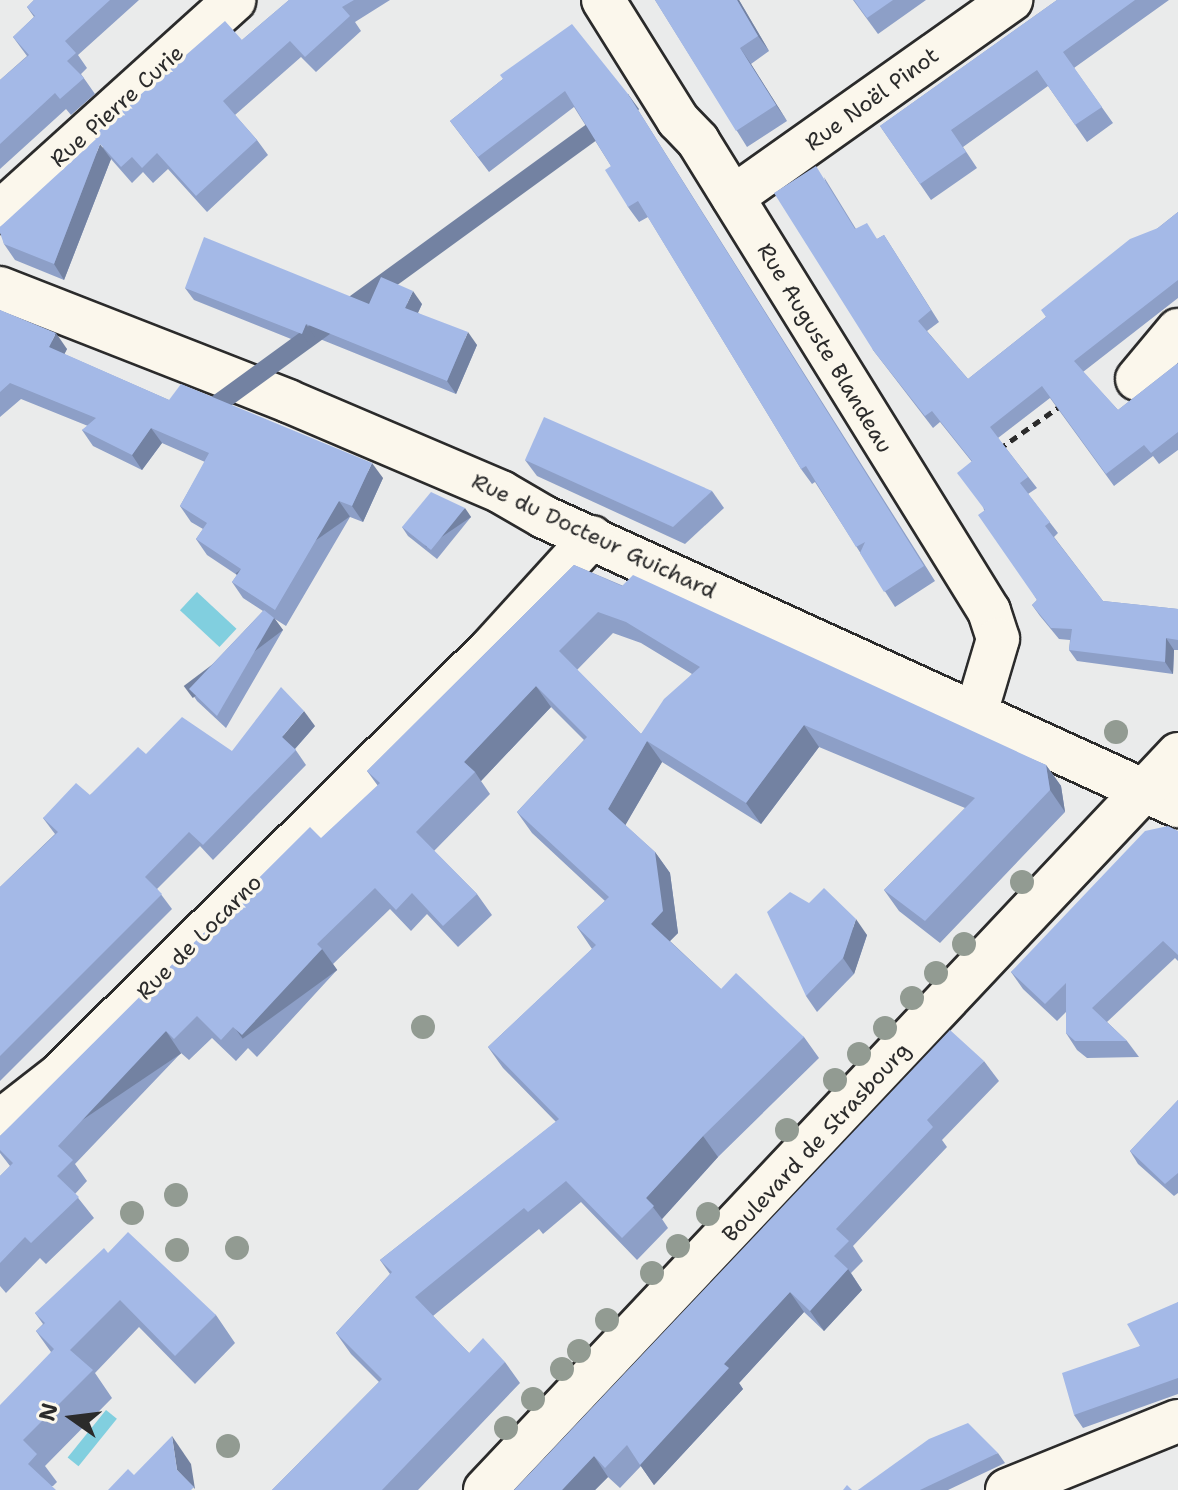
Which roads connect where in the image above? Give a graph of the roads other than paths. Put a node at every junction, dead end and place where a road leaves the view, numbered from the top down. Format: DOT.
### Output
graph roads {
  1 [pos="235,0"];
  2 [pos="603,0"];
  3 [pos="1011,0"];
  4 [pos="733,197"];
  5 [pos="0,212"];
  6 [pos="0,288"];
  7 [pos="1178,330"];
  8 [pos="1137,379"];
  9 [pos="592,537"];
  10 [pos="977,710"];
  11 [pos="1178,754"];
  12 [pos="1162,799"];
  13 [pos="0,1121"];
  14 [pos="1178,1421"];
  15 [pos="1070,1478"];
  16 [pos="485,1490"];
  17 [pos="1007,1490"];
  1 -- 5 [label="street, Rue Pierre Curie"];
  2 -- 4 [label="street, Rue Auguste Blandeau"];
  3 -- 4 [label="street, Rue Noël Pinot"];
  4 -- 10 [label="street, Rue Auguste Blandeau"];
  6 -- 9 [label="street, Rue du Docteur Guichard"];
  7 -- 8 [label="street"];
  9 -- 10 [label="street, Rue du Docteur Guichard"];
  9 -- 13 [label="street, Rue de Locarno"];
  10 -- 12 [label="street, Rue du Docteur Guichard"];
  11 -- 12 [label="street, Boulevard de Strasbourg"];
  12 -- 16 [label="street, Boulevard de Strasbourg"];
  14 -- 15 [label="street"];
  15 -- 17 [label="street"];
}
